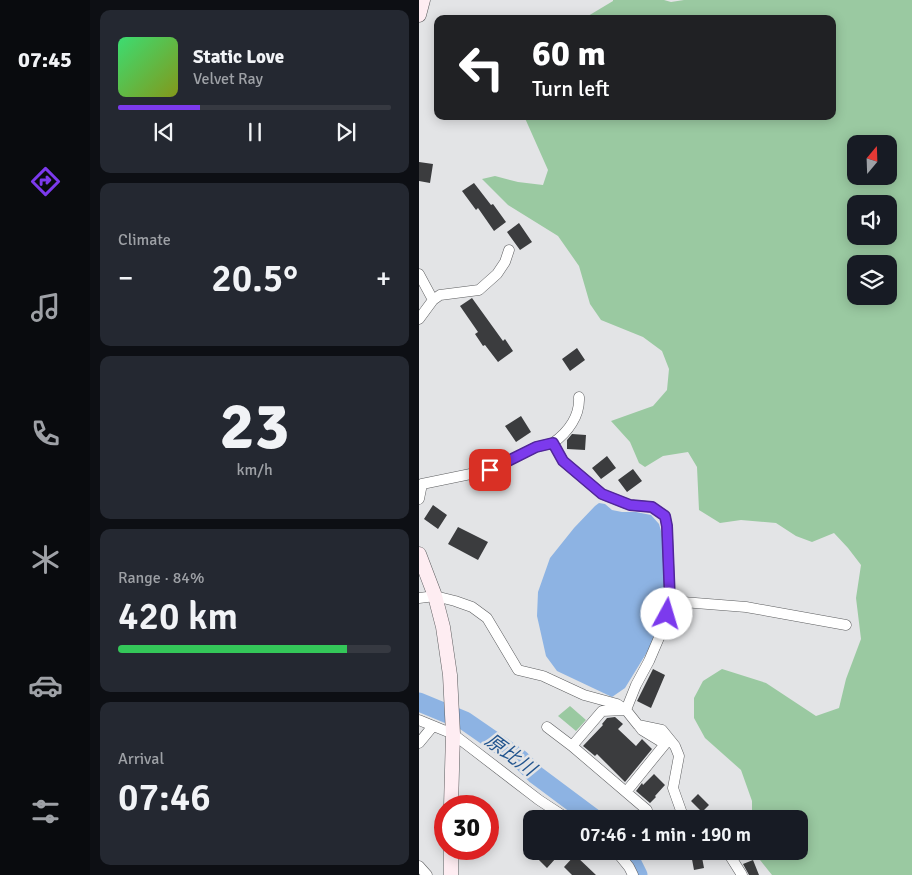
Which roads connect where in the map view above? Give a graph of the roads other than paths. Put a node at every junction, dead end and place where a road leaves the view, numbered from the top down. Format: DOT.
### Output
graph roads {
  1 [pos="423,0"];
  2 [pos="419,14"];
  3 [pos="509,250"];
  4 [pos="419,274"];
  5 [pos="433,300"];
  6 [pos="419,319"];
  7 [pos="579,397"];
  8 [pos="553,443"];
  9 [pos="421,482"];
  10 [pos="419,499"];
  11 [pos="419,554"];
  12 [pos="435,596"];
  13 [pos="419,598"];
  14 [pos="670,601"];
  15 [pos="846,625"];
  16 [pos="625,710"];
  17 [pos="419,720"];
  18 [pos="638,725"];
  19 [pos="433,726"];
  20 [pos="547,727"];
  21 [pos="453,730"];
  22 [pos="419,743"];
  23 [pos="572,746"];
  24 [pos="626,792"];
  25 [pos="451,795"];
  26 [pos="555,810"];
  27 [pos="647,810"];
  28 [pos="681,810"];
  29 [pos="451,860"];
  30 [pos="623,860"];
  31 [pos="733,860"];
  32 [pos="419,866"];
  33 [pos="427,875"];
  34 [pos="451,875"];
  35 [pos="633,875"];
  36 [pos="742,875"];
  1 -- 2 [label="street"];
  3 -- 5 [label="street"];
  4 -- 5 [label="street"];
  5 -- 6 [label="street"];
  7 -- 8 [label="street"];
  8 -- 9 [label="street"];
  8 -- 14 [label="street"];
  9 -- 10 [label="street"];
  11 -- 12 [label="street"];
  12 -- 13 [label="street"];
  12 -- 16 [label="street"];
  12 -- 21 [label="street"];
  14 -- 15 [label="street"];
  14 -- 16 [label="street"];
  16 -- 18 [label="street"];
  16 -- 23 [label="street"];
  17 -- 19 [label="street"];
  18 -- 24 [label="street"];
  18 -- 28 [label="street"];
  19 -- 21 [label="street"];
  19 -- 22 [label="street"];
  20 -- 23 [label="street"];
  21 -- 25 [label="street"];
  21 -- 26 [label="street"];
  23 -- 24 [label="street"];
  24 -- 27 [label="street"];
  29 -- 34 [label="street"];
  30 -- 35 [label="street"];
  31 -- 36 [label="street"];
  32 -- 33 [label="street"];
}
